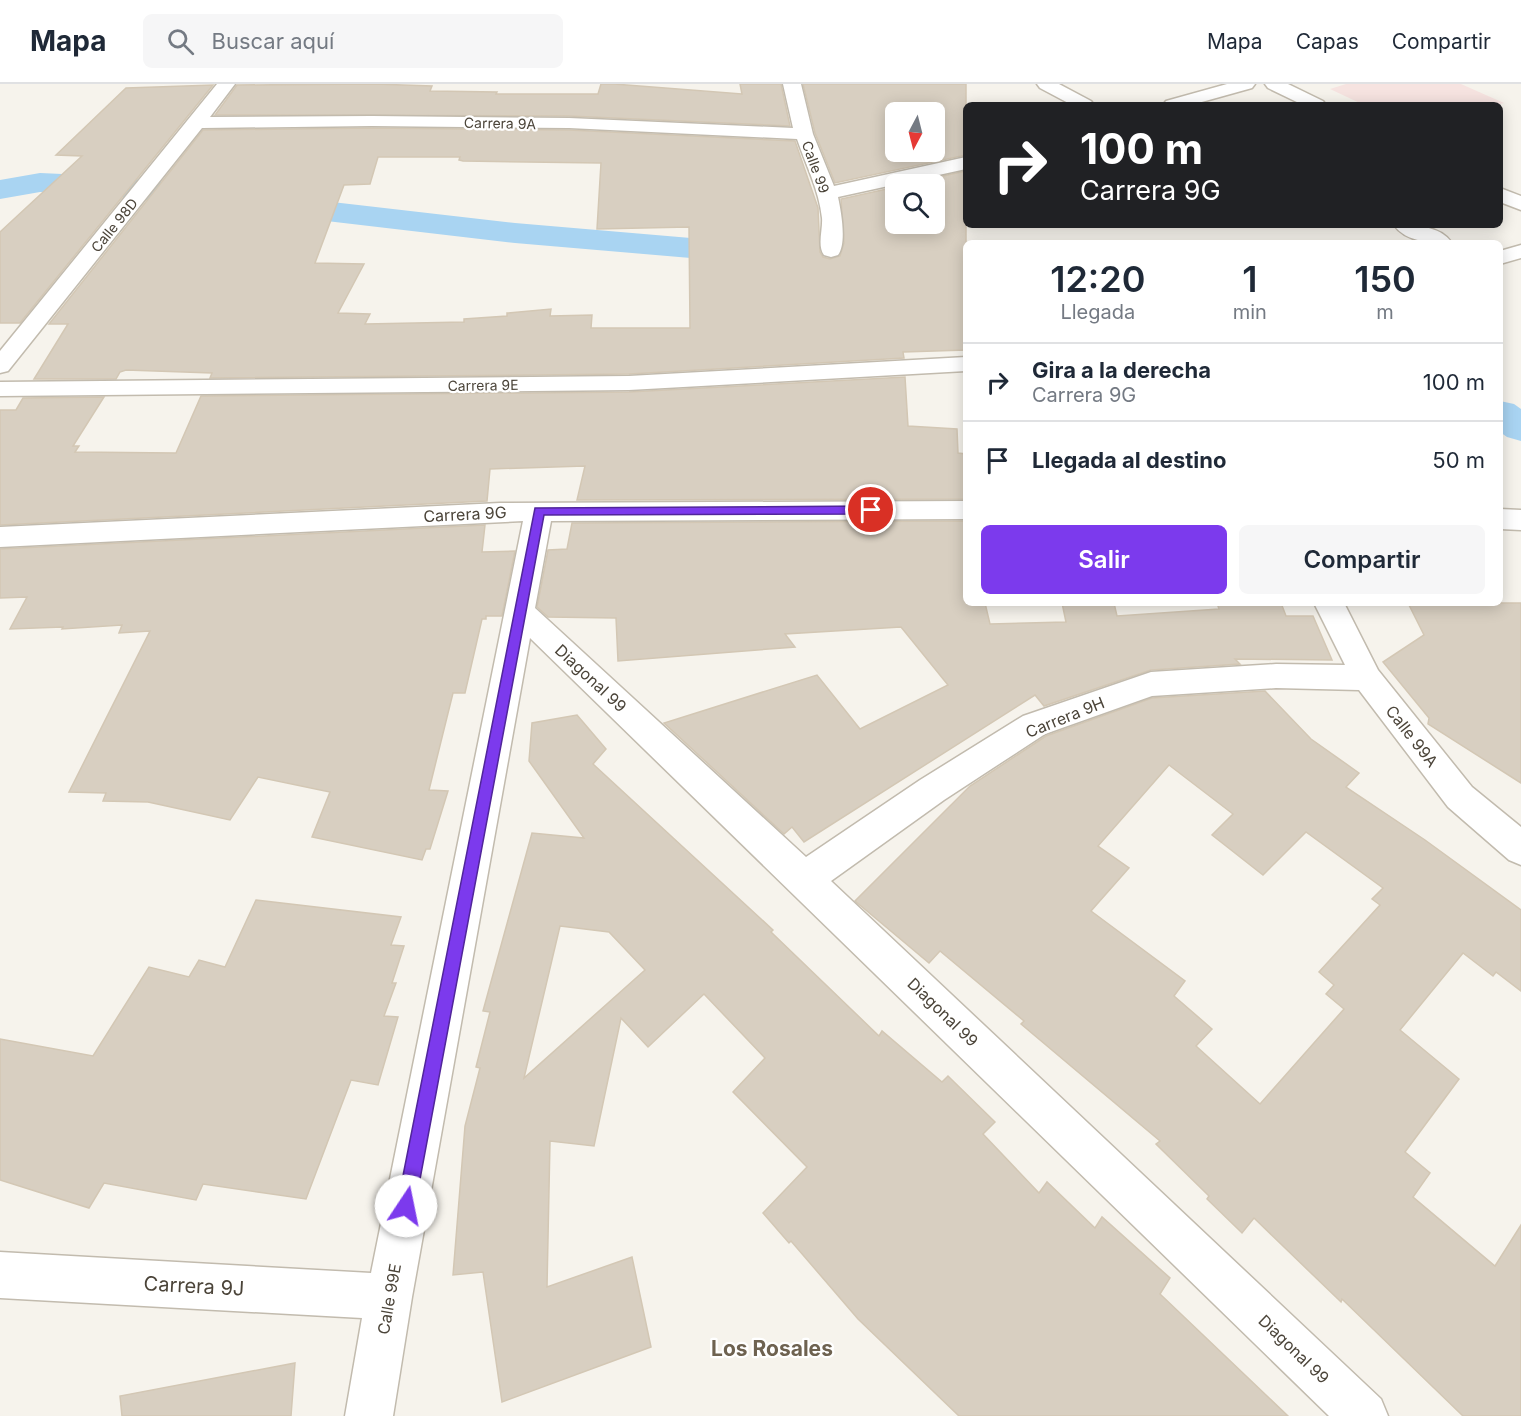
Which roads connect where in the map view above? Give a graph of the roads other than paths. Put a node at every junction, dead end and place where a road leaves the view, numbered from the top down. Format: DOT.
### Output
graph roads {
  1 [pos="226,84"];
  2 [pos="792,84"];
  3 [pos="1046,84"];
  4 [pos="1246,84"];
  5 [pos="1274,84"];
  6 [pos="1079,102"];
  7 [pos="1183,102"];
  8 [pos="1311,102"];
  9 [pos="197,123"];
  10 [pos="804,134"];
  11 [pos="963,164"];
  12 [pos="827,193"];
  13 [pos="1503,195"];
  14 [pos="1521,204"];
  15 [pos="1410,228"];
  16 [pos="1436,240"];
  17 [pos="831,251"];
  18 [pos="1521,251"];
  19 [pos="1503,257"];
  20 [pos="963,364"];
  21 [pos="0,366"];
  22 [pos="0,389"];
  23 [pos="963,510"];
  24 [pos="539,511"];
  25 [pos="1503,519"];
  26 [pos="1521,520"];
  27 [pos="0,537"];
  28 [pos="1331,606"];
  29 [pos="520,611"];
  30 [pos="1367,678"];
  31 [pos="1521,849"];
  32 [pos="804,879"];
  33 [pos="0,1275"];
  34 [pos="389,1298"];
  35 [pos="369,1416"];
  36 [pos="1364,1416"];
  1 -- 9 [label="street, Calle 98D"];
  2 -- 10 [label="street, Calle 99"];
  3 -- 6 [label="street"];
  4 -- 7 [label="street"];
  5 -- 8 [label="street"];
  9 -- 10 [label="street, Carrera 9A"];
  9 -- 21 [label="street, Calle 98D"];
  10 -- 12 [label="street, Calle 99"];
  11 -- 12 [label="street"];
  12 -- 17 [label="street, Calle 99"];
  13 -- 14 [label="street"];
  15 -- 16 [label="street"];
  18 -- 19 [label="street"];
  20 -- 22 [label="street, Carrera 9E"];
  23 -- 24 [label="street, Carrera 9G"];
  24 -- 27 [label="street, Carrera 9G"];
  24 -- 29 [label="street, Calle 99E"];
  25 -- 26 [label="street"];
  28 -- 30 [label="street, Calle 99A"];
  29 -- 32 [label="street, Diagonal 99"];
  29 -- 34 [label="street, Calle 99E"];
  30 -- 31 [label="street, Calle 99A"];
  30 -- 32 [label="street, Carrera 9H"];
  32 -- 36 [label="street, Diagonal 99"];
  33 -- 34 [label="street, Carrera 9J"];
  34 -- 35 [label="street, Calle 99E"];
}
